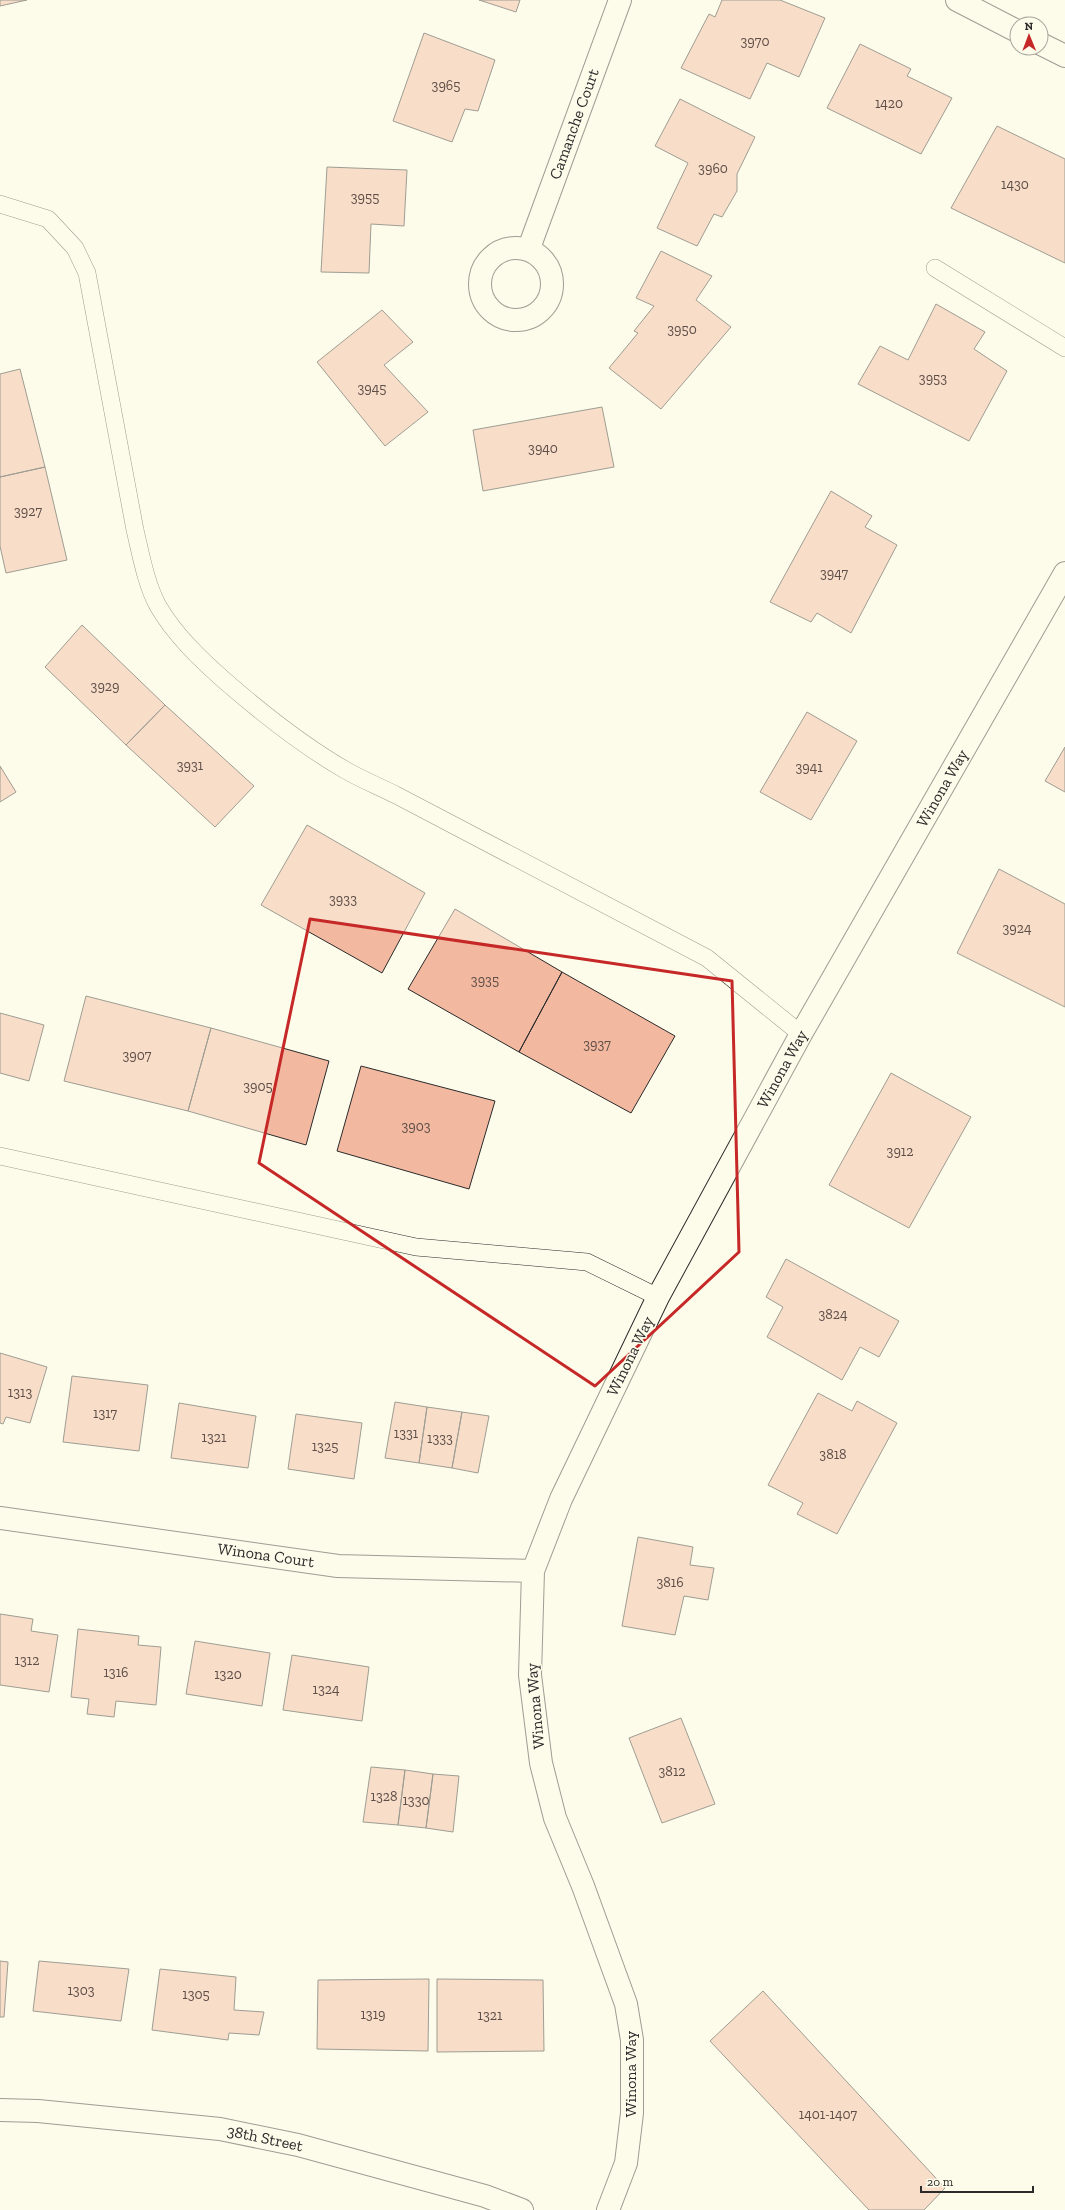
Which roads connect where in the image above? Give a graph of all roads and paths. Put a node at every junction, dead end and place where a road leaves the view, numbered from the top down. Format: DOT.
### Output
graph roads {
  1 [pos="620,0"];
  2 [pos="957,0"];
  3 [pos="1009,27"];
  4 [pos="1049,48"];
  5 [pos="1065,56"];
  6 [pos="0,204"];
  7 [pos="528,248"];
  8 [pos="935,268"];
  9 [pos="1065,348"];
  10 [pos="1065,573"];
  11 [pos="801,1034"];
  12 [pos="0,1156"];
  13 [pos="658,1298"];
  14 [pos="0,1518"];
  15 [pos="533,1571"];
  16 [pos="0,2110"];
  17 [pos="522,2210"];
  18 [pos="608,2210"];
  1 -- 7 [label="street, Camanche Court"];
  2 -- 3 [label="street"];
  4 -- 5 [label="street"];
  6 -- 11 [label="lane"];
  8 -- 9 [label="lane"];
  10 -- 11 [label="street, Winona Way"];
  11 -- 13 [label="street, Winona Way"];
  12 -- 13 [label="lane"];
  13 -- 15 [label="street, Winona Way"];
  14 -- 15 [label="street, Winona Court"];
  15 -- 18 [label="street, Winona Way"];
  16 -- 17 [label="street, 38th Street"];
}
